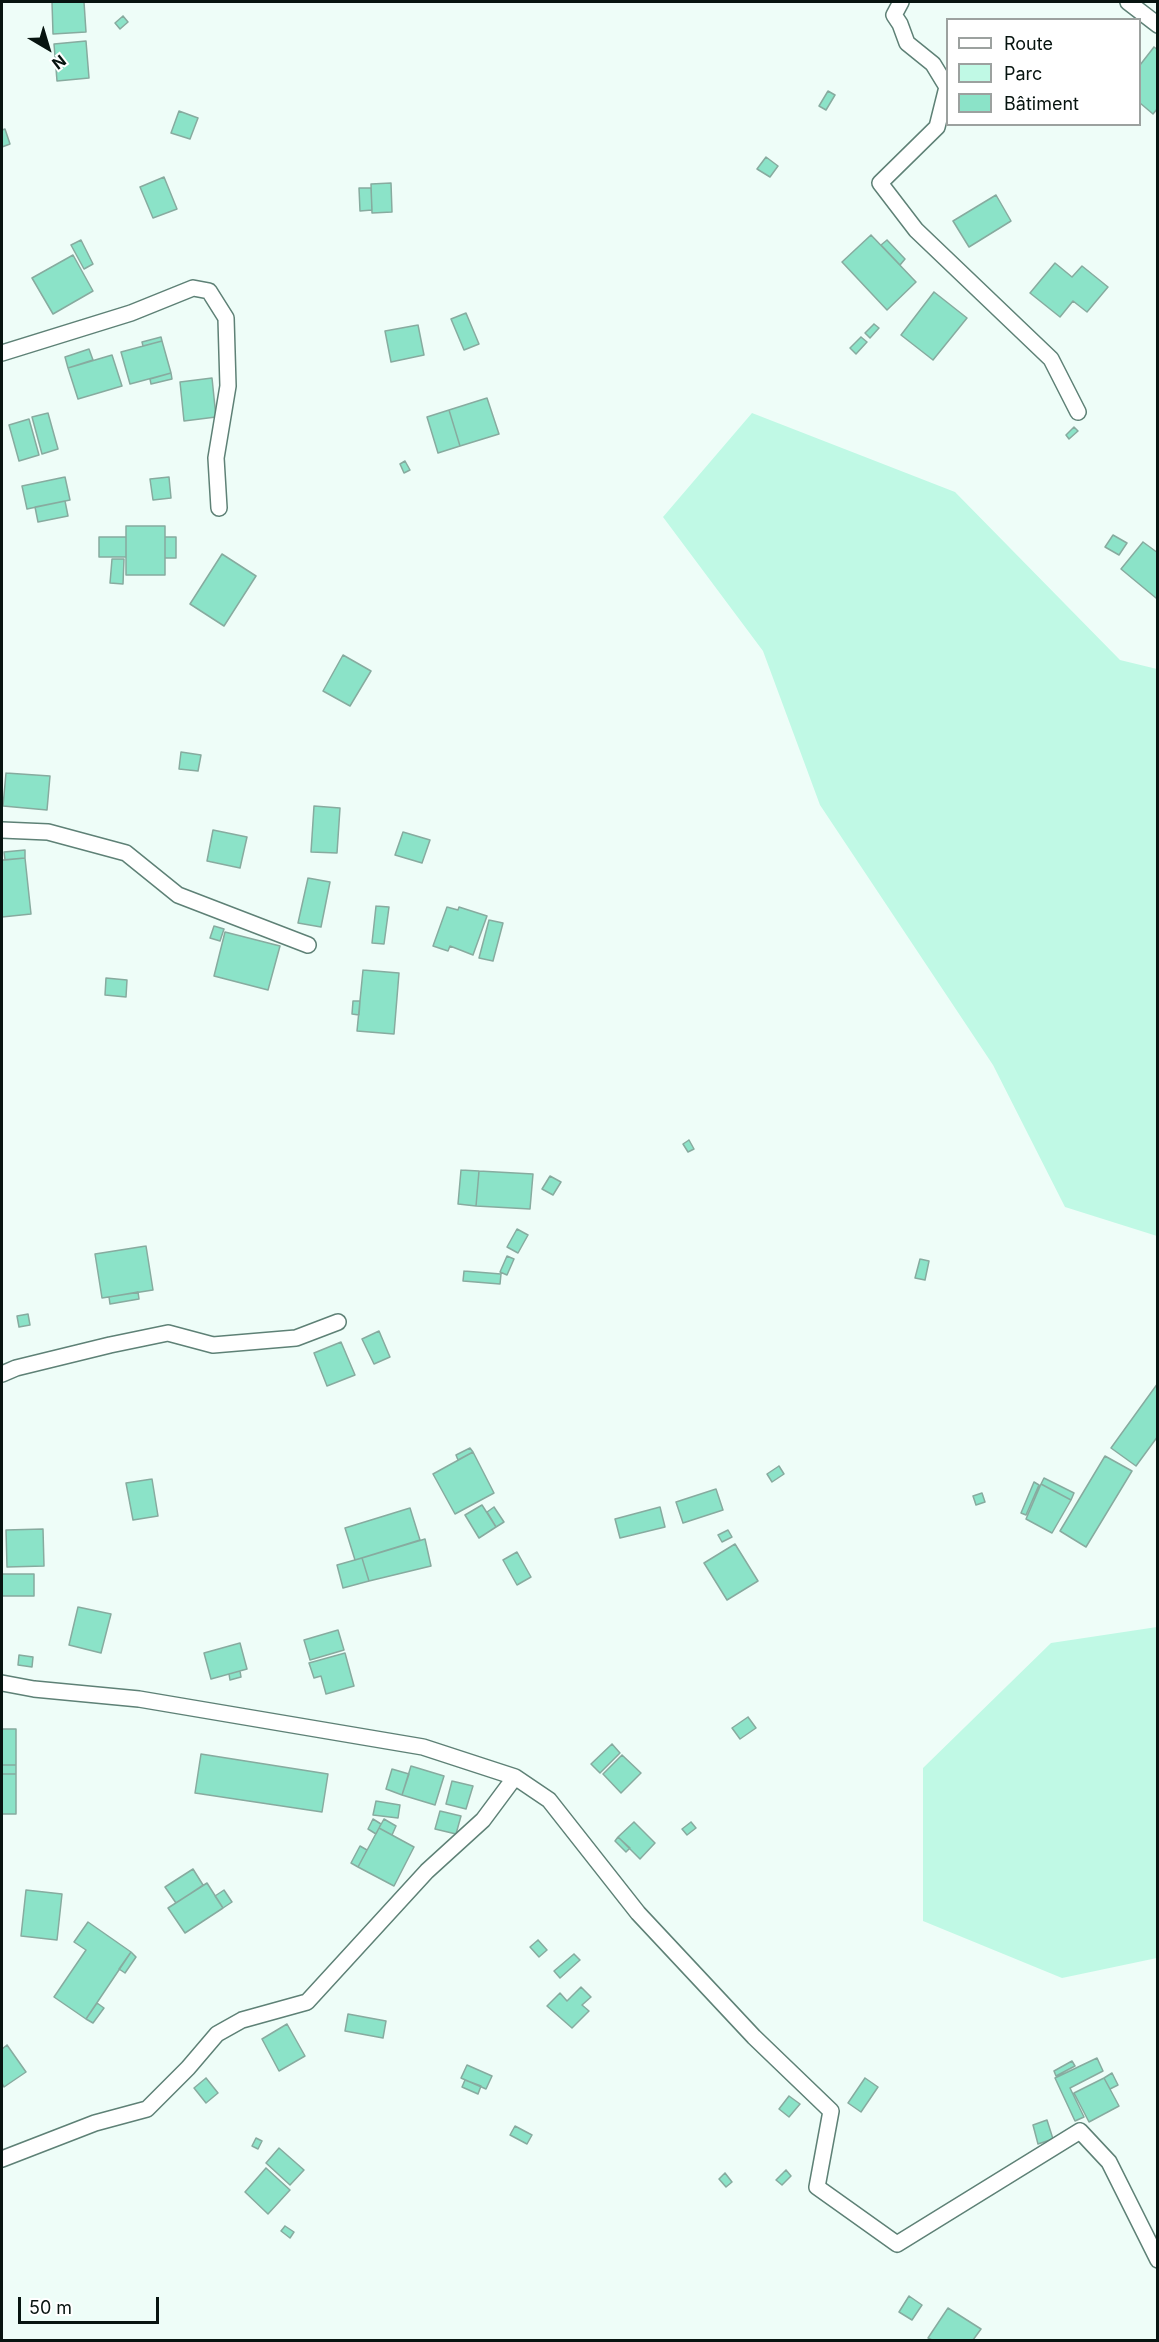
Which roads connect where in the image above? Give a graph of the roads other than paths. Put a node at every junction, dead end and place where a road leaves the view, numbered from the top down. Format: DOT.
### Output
graph roads {
  1 [pos="901,2"];
  2 [pos="1128,2"];
  3 [pos="1158,25"];
  4 [pos="946,85"];
  5 [pos="946,91"];
  6 [pos="2,353"];
  7 [pos="1078,412"];
  8 [pos="219,508"];
  9 [pos="2,830"];
  10 [pos="308,945"];
  11 [pos="338,1322"];
  12 [pos="2,1374"];
  13 [pos="2,1683"];
  14 [pos="515,1777"];
  15 [pos="2,2159"];
  16 [pos="1158,2260"];
  1 -- 4 [label="street"];
  2 -- 3 [label="street"];
  5 -- 7 [label="street"];
  6 -- 8 [label="street"];
  9 -- 10 [label="street"];
  11 -- 12 [label="street"];
  13 -- 14 [label="street"];
  14 -- 15 [label="street"];
  14 -- 16 [label="street"];
}
